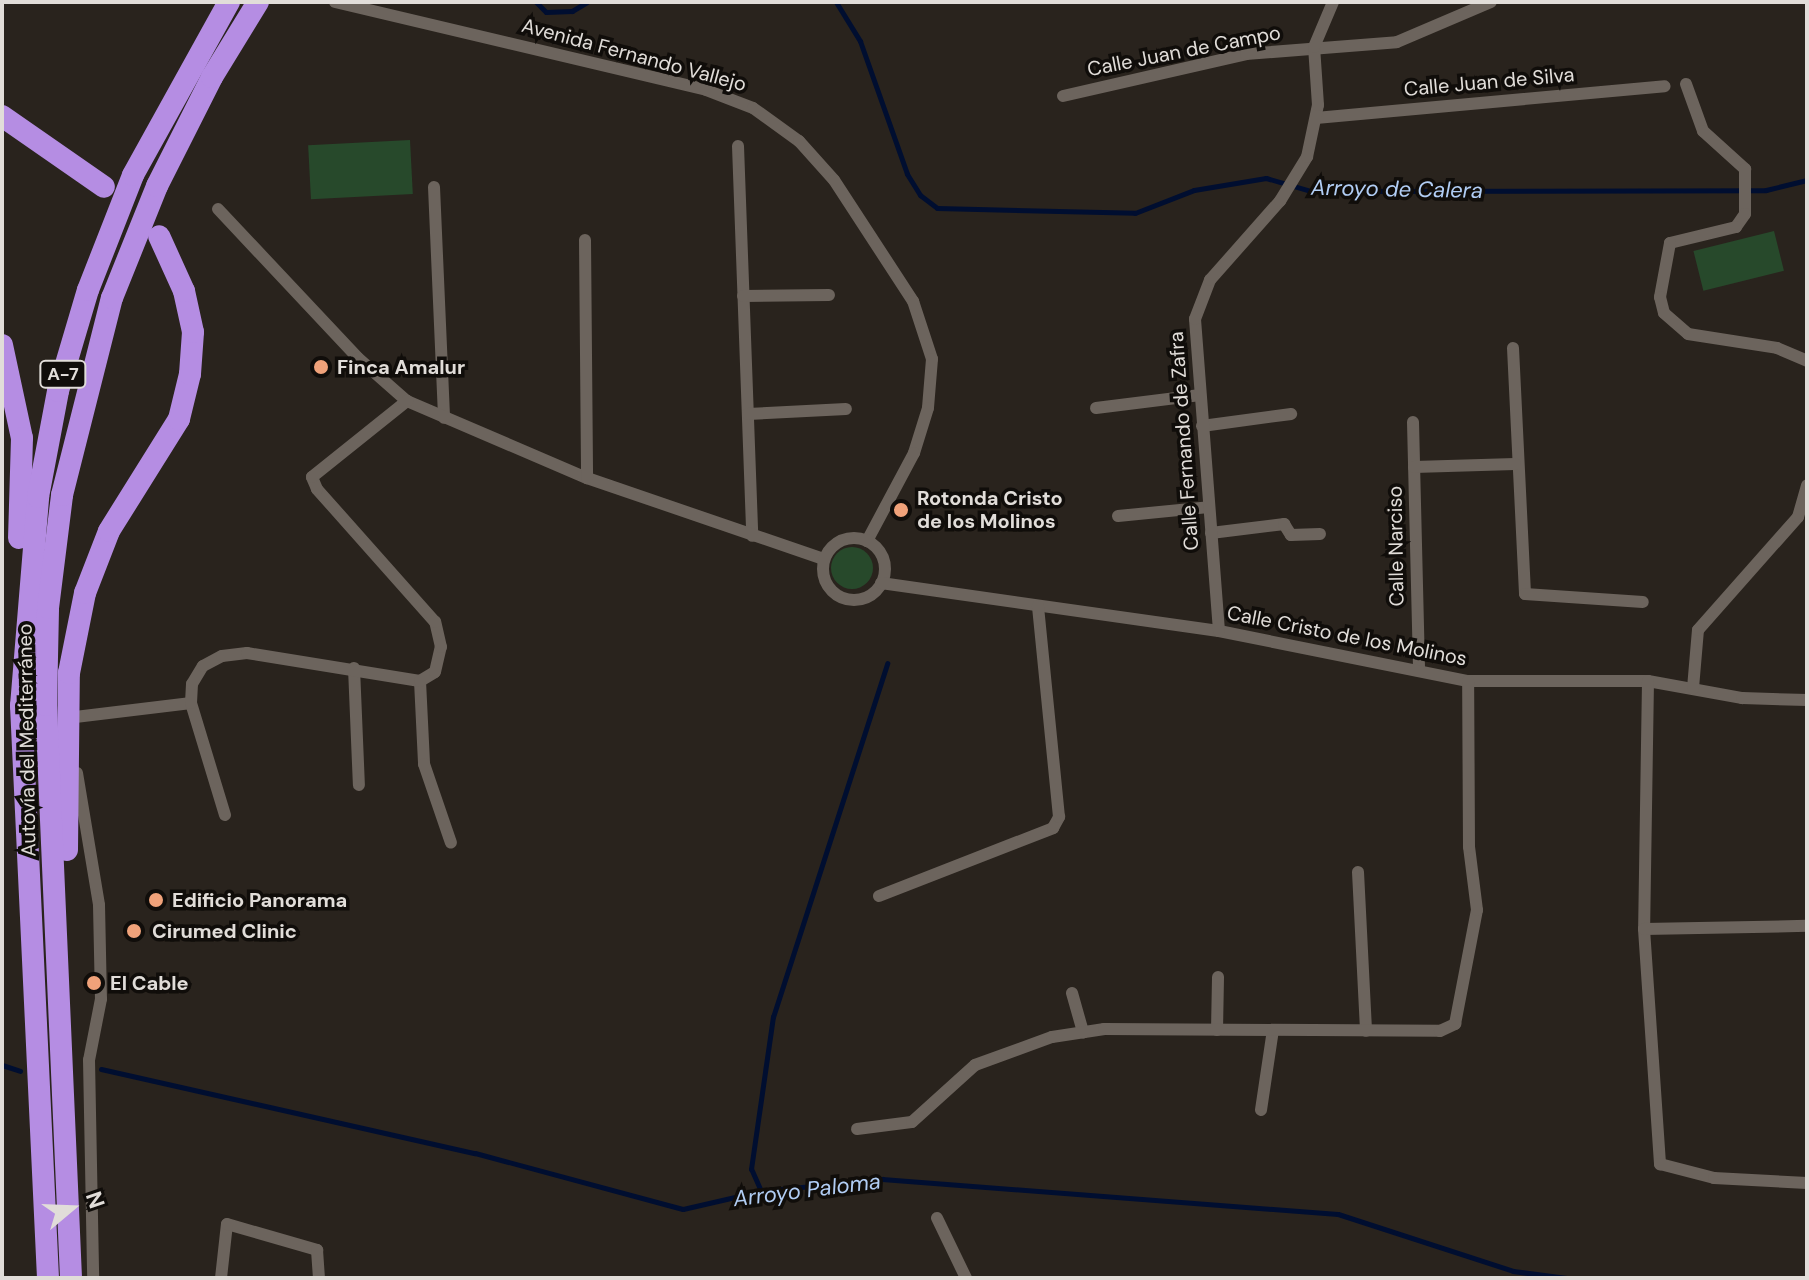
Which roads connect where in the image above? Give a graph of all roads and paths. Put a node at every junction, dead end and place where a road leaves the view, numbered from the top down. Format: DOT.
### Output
graph roads {
  1 [pos="229,2"];
  2 [pos="258,2"];
  3 [pos="335,2"];
  4 [pos="1333,2"];
  5 [pos="1491,2"];
  6 [pos="1314,47"];
  7 [pos="1686,84"];
  8 [pos="1665,86"];
  9 [pos="1063,96"];
  10 [pos="3,115"];
  11 [pos="1316,118"];
  12 [pos="738,146"];
  13 [pos="104,187"];
  14 [pos="434,187"];
  15 [pos="218,209"];
  16 [pos="159,236"];
  17 [pos="585,240"];
  18 [pos="829,295"];
  19 [pos="743,296"];
  20 [pos="2,345"];
  21 [pos="1513,348"];
  22 [pos="1807,361"];
  23 [pos="1200,395"];
  24 [pos="407,401"];
  25 [pos="1096,408"];
  26 [pos="846,409"];
  27 [pos="748,414"];
  28 [pos="1291,414"];
  29 [pos="444,418"];
  30 [pos="1413,422"];
  31 [pos="1202,426"];
  32 [pos="1515,464"];
  33 [pos="1414,467"];
  34 [pos="587,478"];
  35 [pos="1807,485"];
  36 [pos="1209,507"];
  37 [pos="1118,516"];
  38 [pos="1211,533"];
  39 [pos="1320,534"];
  40 [pos="752,536"];
  41 [pos="867,541"];
  42 [pos="824,559"];
  43 [pos="881,583"];
  44 [pos="1643,602"];
  45 [pos="1038,606"];
  46 [pos="1219,631"];
  47 [pos="354,668"];
  48 [pos="1419,670"];
  49 [pos="420,681"];
  50 [pos="1468,681"];
  51 [pos="1648,681"];
  52 [pos="1693,688"];
  53 [pos="1806,698"];
  54 [pos="191,703"];
  55 [pos="21,706"];
  56 [pos="70,717"];
  57 [pos="359,785"];
  58 [pos="225,815"];
  59 [pos="451,843"];
  60 [pos="1358,872"];
  61 [pos="879,896"];
  62 [pos="1807,926"];
  63 [pos="1644,929"];
  64 [pos="1218,977"];
  65 [pos="1072,993"];
  66 [pos="1217,1030"];
  67 [pos="1273,1030"];
  68 [pos="1366,1031"];
  69 [pos="1083,1032"];
  70 [pos="64,1103"];
  71 [pos="1261,1110"];
  72 [pos="857,1129"];
  73 [pos="1807,1183"];
  74 [pos="937,1218"];
  75 [pos="48,1278"];
  76 [pos="71,1278"];
  77 [pos="93,1278"];
  78 [pos="221,1278"];
  79 [pos="319,1278"];
  80 [pos="966,1278"];
  1 -- 55 [label="highway, Autovía del Mediterráneo / A-7"];
  2 -- 70 [label="highway, Autovía del Mediterráneo / A-7"];
  3 -- 41 [label="street, Avenida Fernando Vallejo"];
  4 -- 6 [label="street, Calle Fernando de Zafra"];
  5 -- 6 [label="street, Calle Juan de Campo"];
  6 -- 9 [label="street, Calle Juan de Campo"];
  6 -- 11 [label="street, Calle Fernando de Zafra"];
  7 -- 22 [label="street"];
  8 -- 11 [label="street, Calle Juan de Silva"];
  10 -- 13 [label="highway"];
  11 -- 23 [label="street, Calle Fernando de Zafra"];
  12 -- 19 [label="street"];
  14 -- 29 [label="street"];
  15 -- 24 [label="street"];
  16 -- 56 [label="highway"];
  17 -- 34 [label="street"];
  18 -- 19 [label="street"];
  19 -- 27 [label="street"];
  20 -- 55 [label="highway"];
  21 -- 32 [label="street"];
  23 -- 25 [label="street"];
  23 -- 31 [label="street, Calle Fernando de Zafra"];
  24 -- 29 [label="street"];
  24 -- 49 [label="street"];
  26 -- 27 [label="street"];
  27 -- 40 [label="street"];
  28 -- 31 [label="street"];
  29 -- 34 [label="street"];
  30 -- 33 [label="street, Calle Narciso"];
  31 -- 36 [label="street, Calle Fernando de Zafra"];
  32 -- 33 [label="street"];
  32 -- 44 [label="street"];
  33 -- 48 [label="street, Calle Narciso"];
  34 -- 40 [label="street"];
  35 -- 52 [label="street"];
  36 -- 37 [label="street"];
  36 -- 38 [label="street, Calle Fernando de Zafra"];
  38 -- 39 [label="street"];
  38 -- 46 [label="street, Calle Fernando de Zafra"];
  40 -- 42 [label="street"];
  41 -- 42 [label="street"];
  41 -- 43 [label="street"];
  42 -- 43 [label="street"];
  43 -- 45 [label="street, Calle Cristo de los Molinos"];
  45 -- 46 [label="street, Calle Cristo de los Molinos"];
  45 -- 61 [label="street"];
  46 -- 48 [label="street, Calle Cristo de los Molinos"];
  47 -- 49 [label="street"];
  47 -- 54 [label="street"];
  47 -- 57 [label="street"];
  48 -- 50 [label="street, Calle Cristo de los Molinos"];
  49 -- 59 [label="street"];
  50 -- 51 [label="street, Calle Cristo de los Molinos"];
  50 -- 68 [label="street"];
  51 -- 52 [label="street, Calle Cristo de los Molinos"];
  51 -- 63 [label="street"];
  52 -- 53 [label="street, Calle Cristo de los Molinos"];
  54 -- 56 [label="street"];
  54 -- 58 [label="street"];
  55 -- 75 [label="highway, Autovía del Mediterráneo / A-7"];
  56 -- 70 [label="highway"];
  56 -- 77 [label="street"];
  60 -- 68 [label="street"];
  62 -- 63 [label="street"];
  63 -- 73 [label="street"];
  64 -- 66 [label="street"];
  65 -- 69 [label="street"];
  66 -- 67 [label="street"];
  66 -- 69 [label="street"];
  67 -- 68 [label="street"];
  67 -- 71 [label="street"];
  69 -- 72 [label="street"];
  70 -- 76 [label="highway, Autovía del Mediterráneo / A-7"];
  74 -- 80 [label="street"];
  78 -- 79 [label="street"];
}
